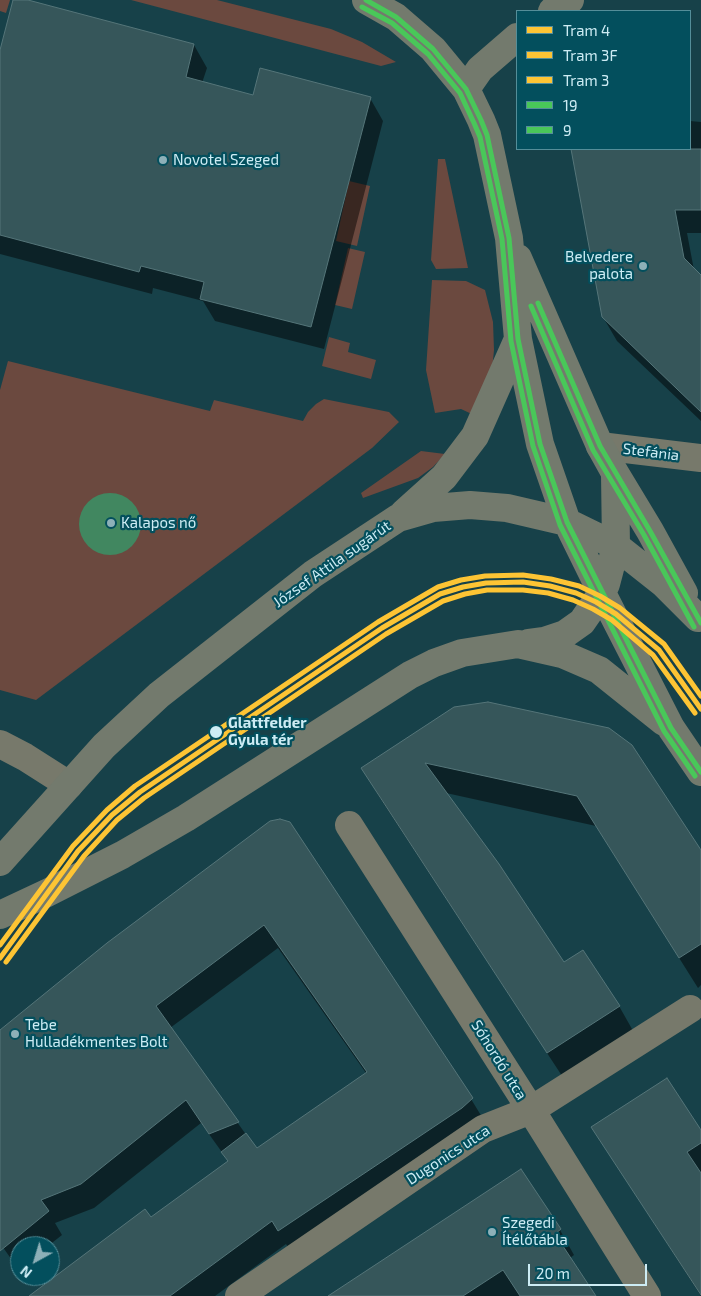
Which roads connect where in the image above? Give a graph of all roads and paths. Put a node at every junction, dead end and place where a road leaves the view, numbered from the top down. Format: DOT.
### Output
graph roads {
  1 [pos="366,0"];
  2 [pos="570,0"];
  3 [pos="554,10"];
  4 [pos="516,38"];
  5 [pos="466,89"];
  6 [pos="509,238"];
  7 [pos="518,339"];
  8 [pos="600,446"];
  9 [pos="701,458"];
  10 [pos="614,473"];
  11 [pos="398,518"];
  12 [pos="567,522"];
  13 [pos="616,546"];
  14 [pos="602,593"];
  15 [pos="699,621"];
  16 [pos="518,644"];
  17 [pos="671,728"];
  18 [pos="0,744"];
  19 [pos="701,772"];
  20 [pos="69,785"];
  21 [pos="349,825"];
  22 [pos="0,862"];
  23 [pos="0,915"];
  24 [pos="690,1010"];
  25 [pos="531,1110"];
  26 [pos="238,1296"];
  27 [pos="647,1296"];
  1 -- 5 [label="street"];
  2 -- 3 [label="street"];
  4 -- 5 [label="street"];
  5 -- 6 [label="street"];
  6 -- 7 [label="street"];
  6 -- 8 [label="street"];
  7 -- 11 [label="street"];
  7 -- 12 [label="street"];
  8 -- 9 [label="street, Stefánia"];
  8 -- 10 [label="street"];
  10 -- 13 [label="street"];
  10 -- 15 [label="street"];
  11 -- 12 [label="street, József Attila sugárút"];
  11 -- 20 [label="street, József Attila sugárút"];
  12 -- 13 [label="street, József Attila sugárút"];
  12 -- 14 [label="street"];
  13 -- 14 [label="street"];
  13 -- 15 [label="street, József Attila sugárút"];
  14 -- 16 [label="street"];
  14 -- 17 [label="street"];
  16 -- 17 [label="street"];
  16 -- 23 [label="street"];
  17 -- 19 [label="street"];
  18 -- 20 [label="street"];
  20 -- 22 [label="street, József Attila sugárút"];
  21 -- 25 [label="street, Sóhordó utca"];
  24 -- 25 [label="street, Dugonics utca"];
  25 -- 26 [label="street, Dugonics utca"];
  25 -- 27 [label="street, Sóhordó utca"];
}
